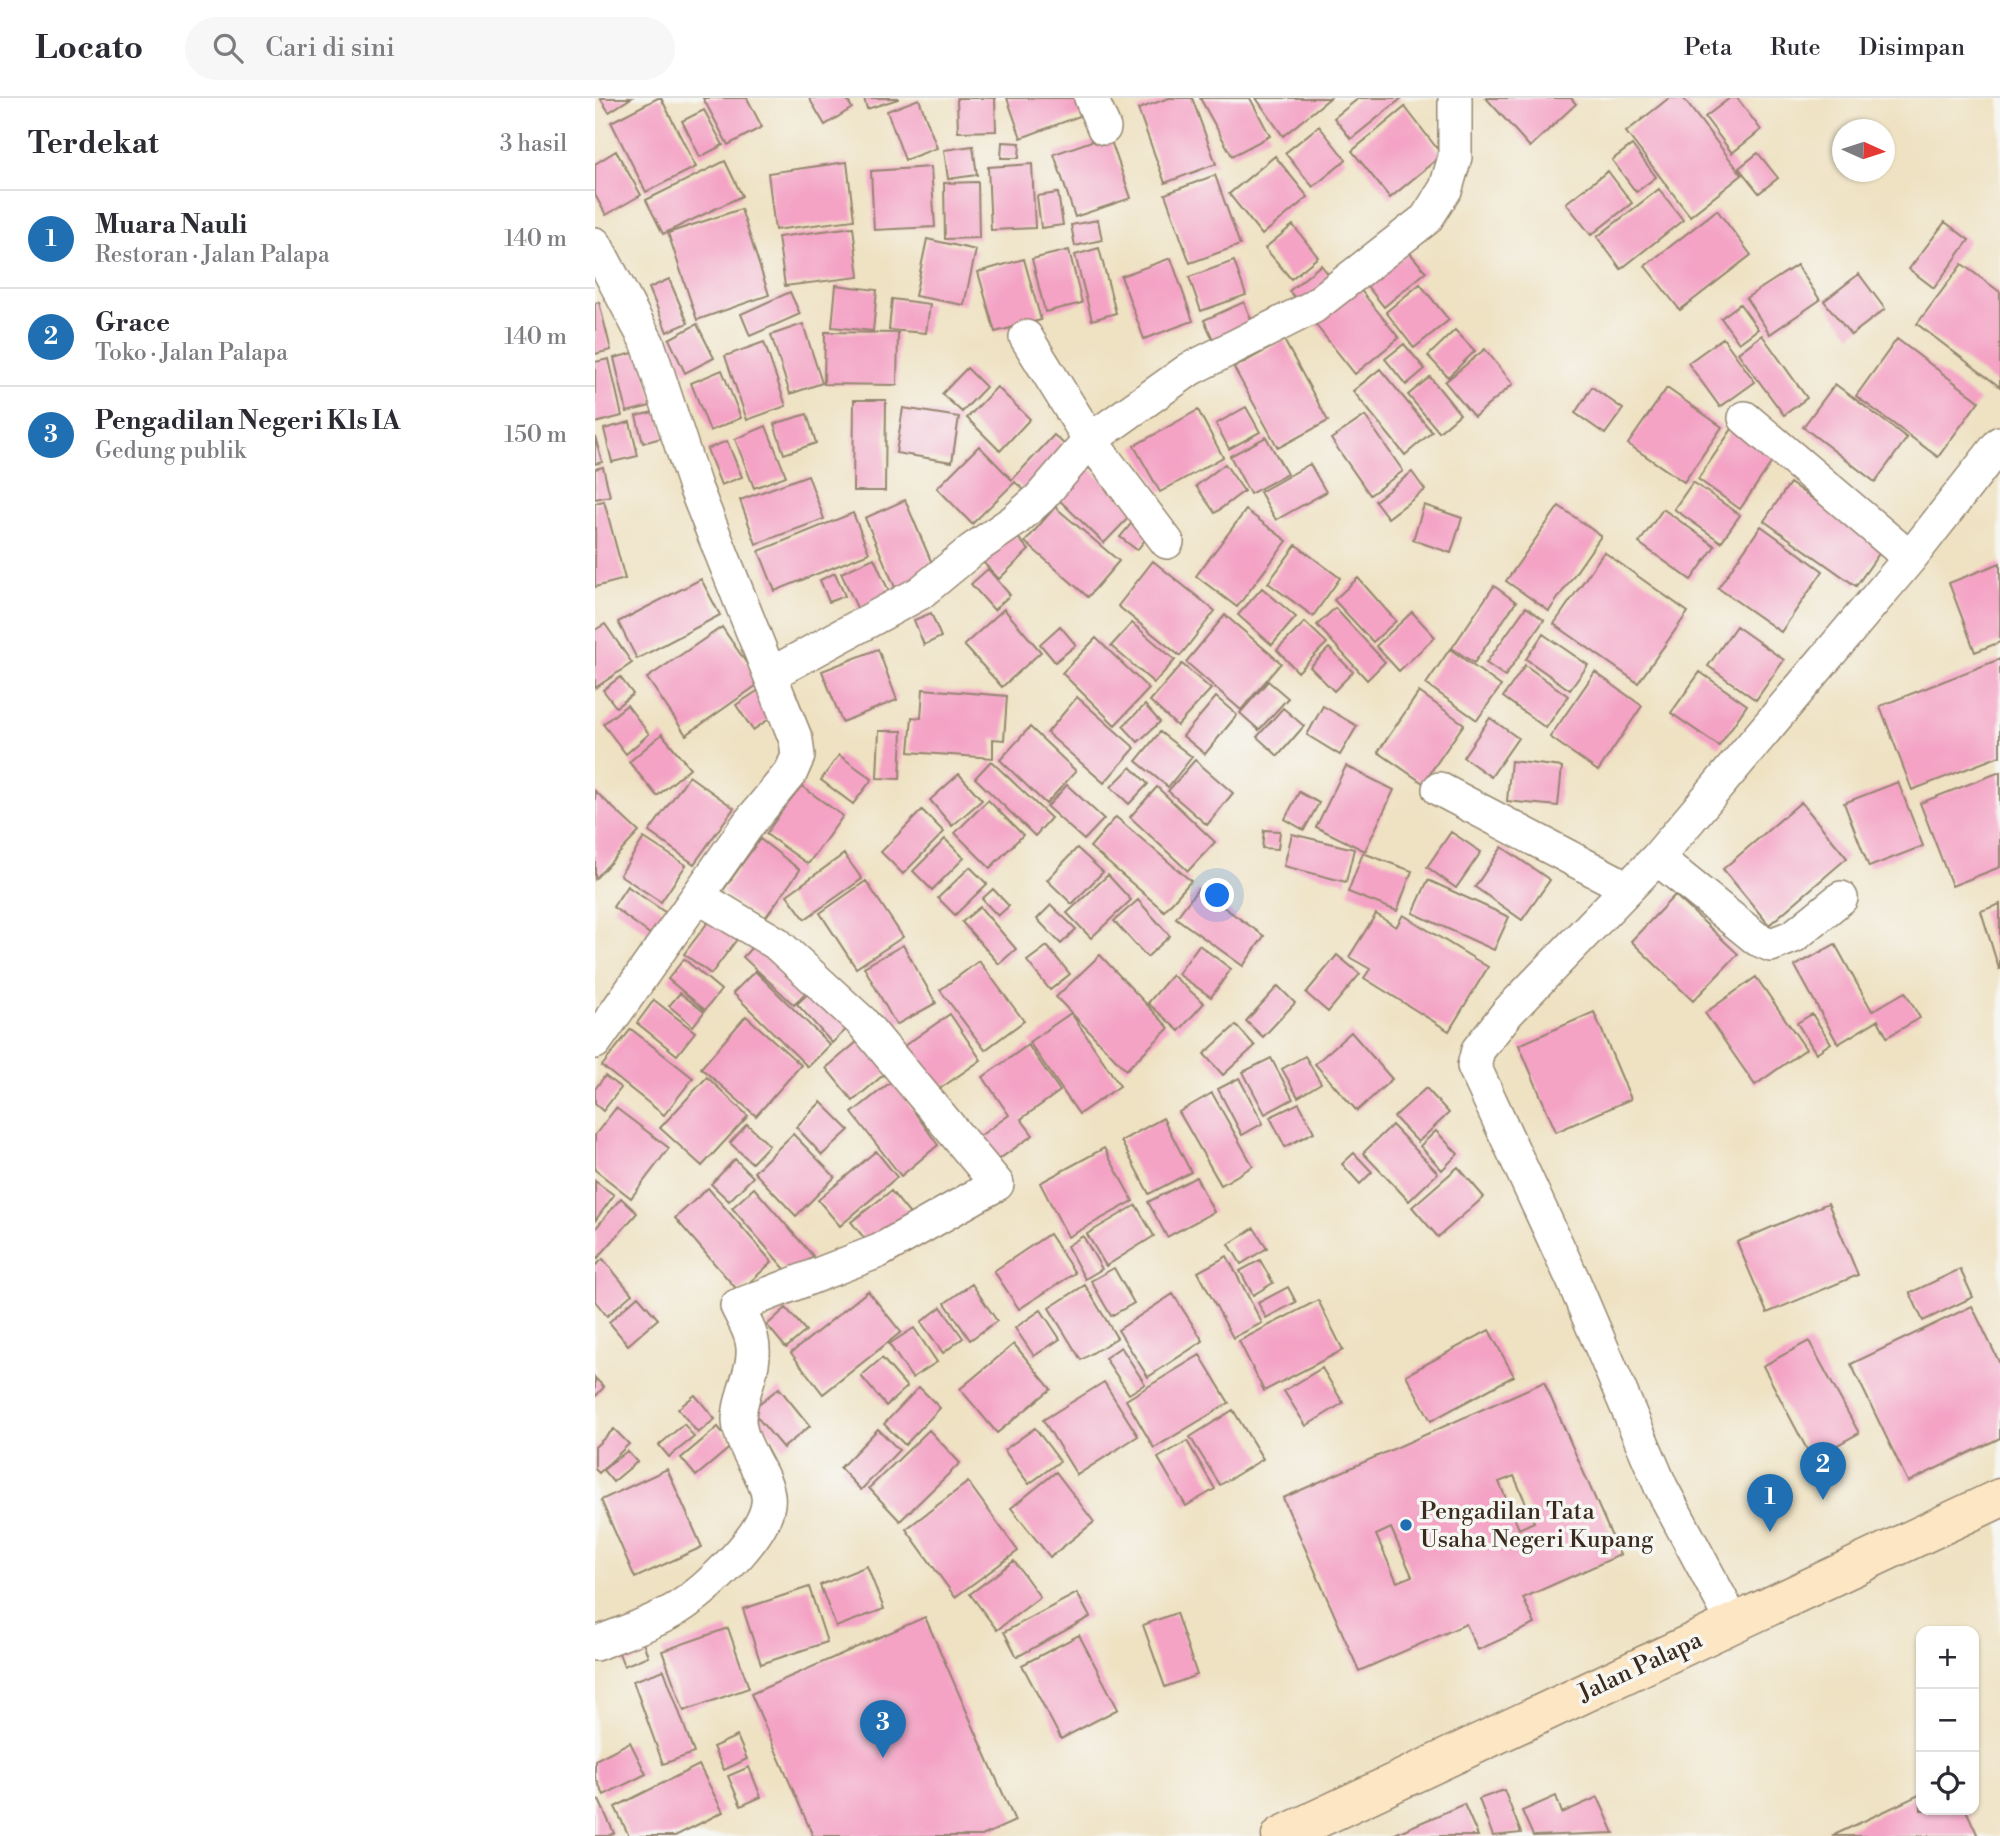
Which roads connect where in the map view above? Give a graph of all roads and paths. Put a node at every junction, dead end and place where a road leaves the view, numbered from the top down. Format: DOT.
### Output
graph roads {
  1 [pos="1091,98"];
  2 [pos="1455,98"];
  3 [pos="1104,128"];
  4 [pos="595,244"];
  5 [pos="1026,337"];
  6 [pos="1745,418"];
  7 [pos="1090,440"];
  8 [pos="2000,443"];
  9 [pos="1167,542"];
  10 [pos="1910,558"];
  11 [pos="771,674"];
  12 [pos="1439,789"];
  13 [pos="1657,858"];
  14 [pos="1628,888"];
  15 [pos="699,897"];
  16 [pos="1841,898"];
  17 [pos="595,1042"];
  18 [pos="2000,1498"];
  19 [pos="1734,1622"];
  20 [pos="595,1644"];
  21 [pos="1281,1836"];
  1 -- 3 [label="street"];
  2 -- 7 [label="street"];
  4 -- 11 [label="street"];
  5 -- 7 [label="street"];
  6 -- 10 [label="street"];
  7 -- 9 [label="street"];
  7 -- 11 [label="street"];
  8 -- 10 [label="street"];
  10 -- 13 [label="street"];
  11 -- 15 [label="street"];
  12 -- 14 [label="street"];
  13 -- 14 [label="street"];
  13 -- 16 [label="street"];
  14 -- 19 [label="street"];
  15 -- 17 [label="street"];
  15 -- 20 [label="street"];
  18 -- 19 [label="main road, Jalan Palapa"];
  19 -- 21 [label="main road, Jalan Palapa"];
}
